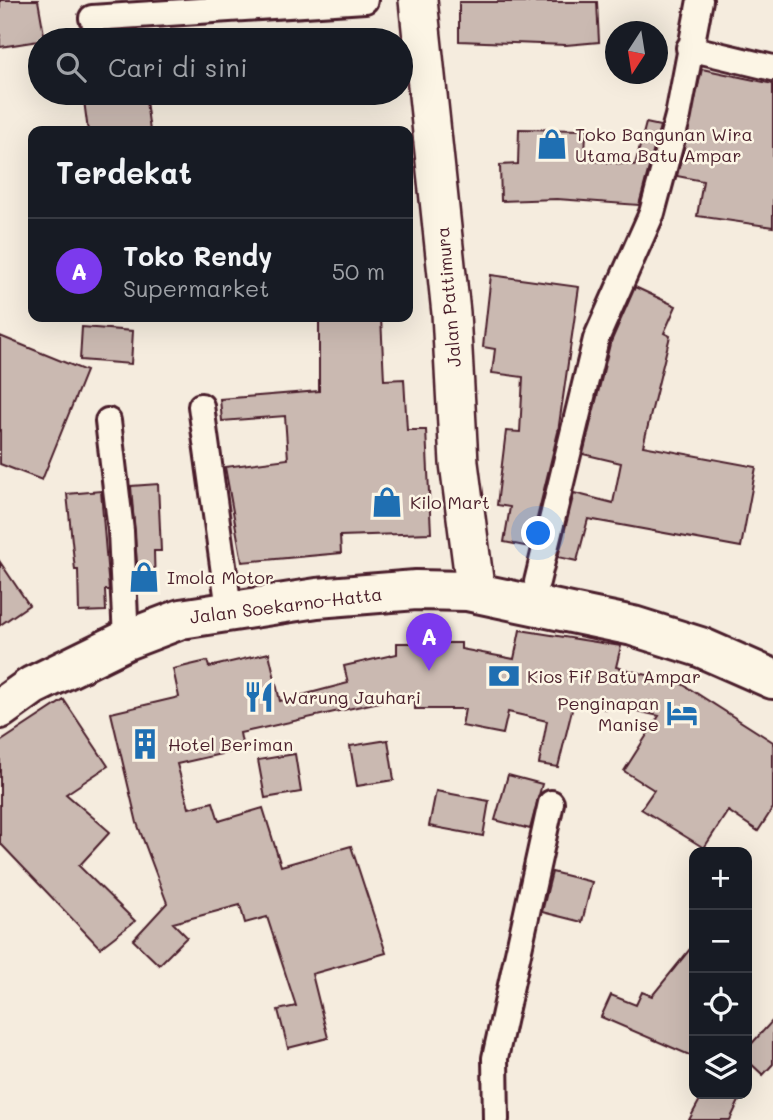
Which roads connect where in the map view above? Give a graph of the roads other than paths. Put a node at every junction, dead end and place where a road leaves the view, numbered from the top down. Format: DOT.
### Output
graph roads {
  1 [pos="365,0"];
  2 [pos="418,0"];
  3 [pos="699,0"];
  4 [pos="92,18"];
  5 [pos="689,48"];
  6 [pos="773,68"];
  7 [pos="201,407"];
  8 [pos="108,421"];
  9 [pos="537,582"];
  10 [pos="473,591"];
  11 [pos="229,609"];
  12 [pos="126,640"];
  13 [pos="773,654"];
  14 [pos="773,679"];
  15 [pos="0,709"];
  16 [pos="551,803"];
  17 [pos="496,1120"];
  1 -- 4 [label="street"];
  2 -- 10 [label="street, Jalan Pattimura"];
  3 -- 5 [label="street"];
  5 -- 6 [label="street"];
  5 -- 9 [label="street"];
  7 -- 11 [label="street"];
  8 -- 12 [label="street"];
  9 -- 10 [label="highway, Jalan Soekarno-Hatta"];
  9 -- 13 [label="highway, Jalan Soekarno-Hatta"];
  10 -- 11 [label="highway, Jalan Soekarno-Hatta"];
  10 -- 14 [label="highway, Jalan Soekarno-Hatta"];
  11 -- 12 [label="highway, Jalan Soekarno-Hatta"];
  12 -- 15 [label="highway, Jalan Soekarno-Hatta"];
  16 -- 17 [label="street"];
}
